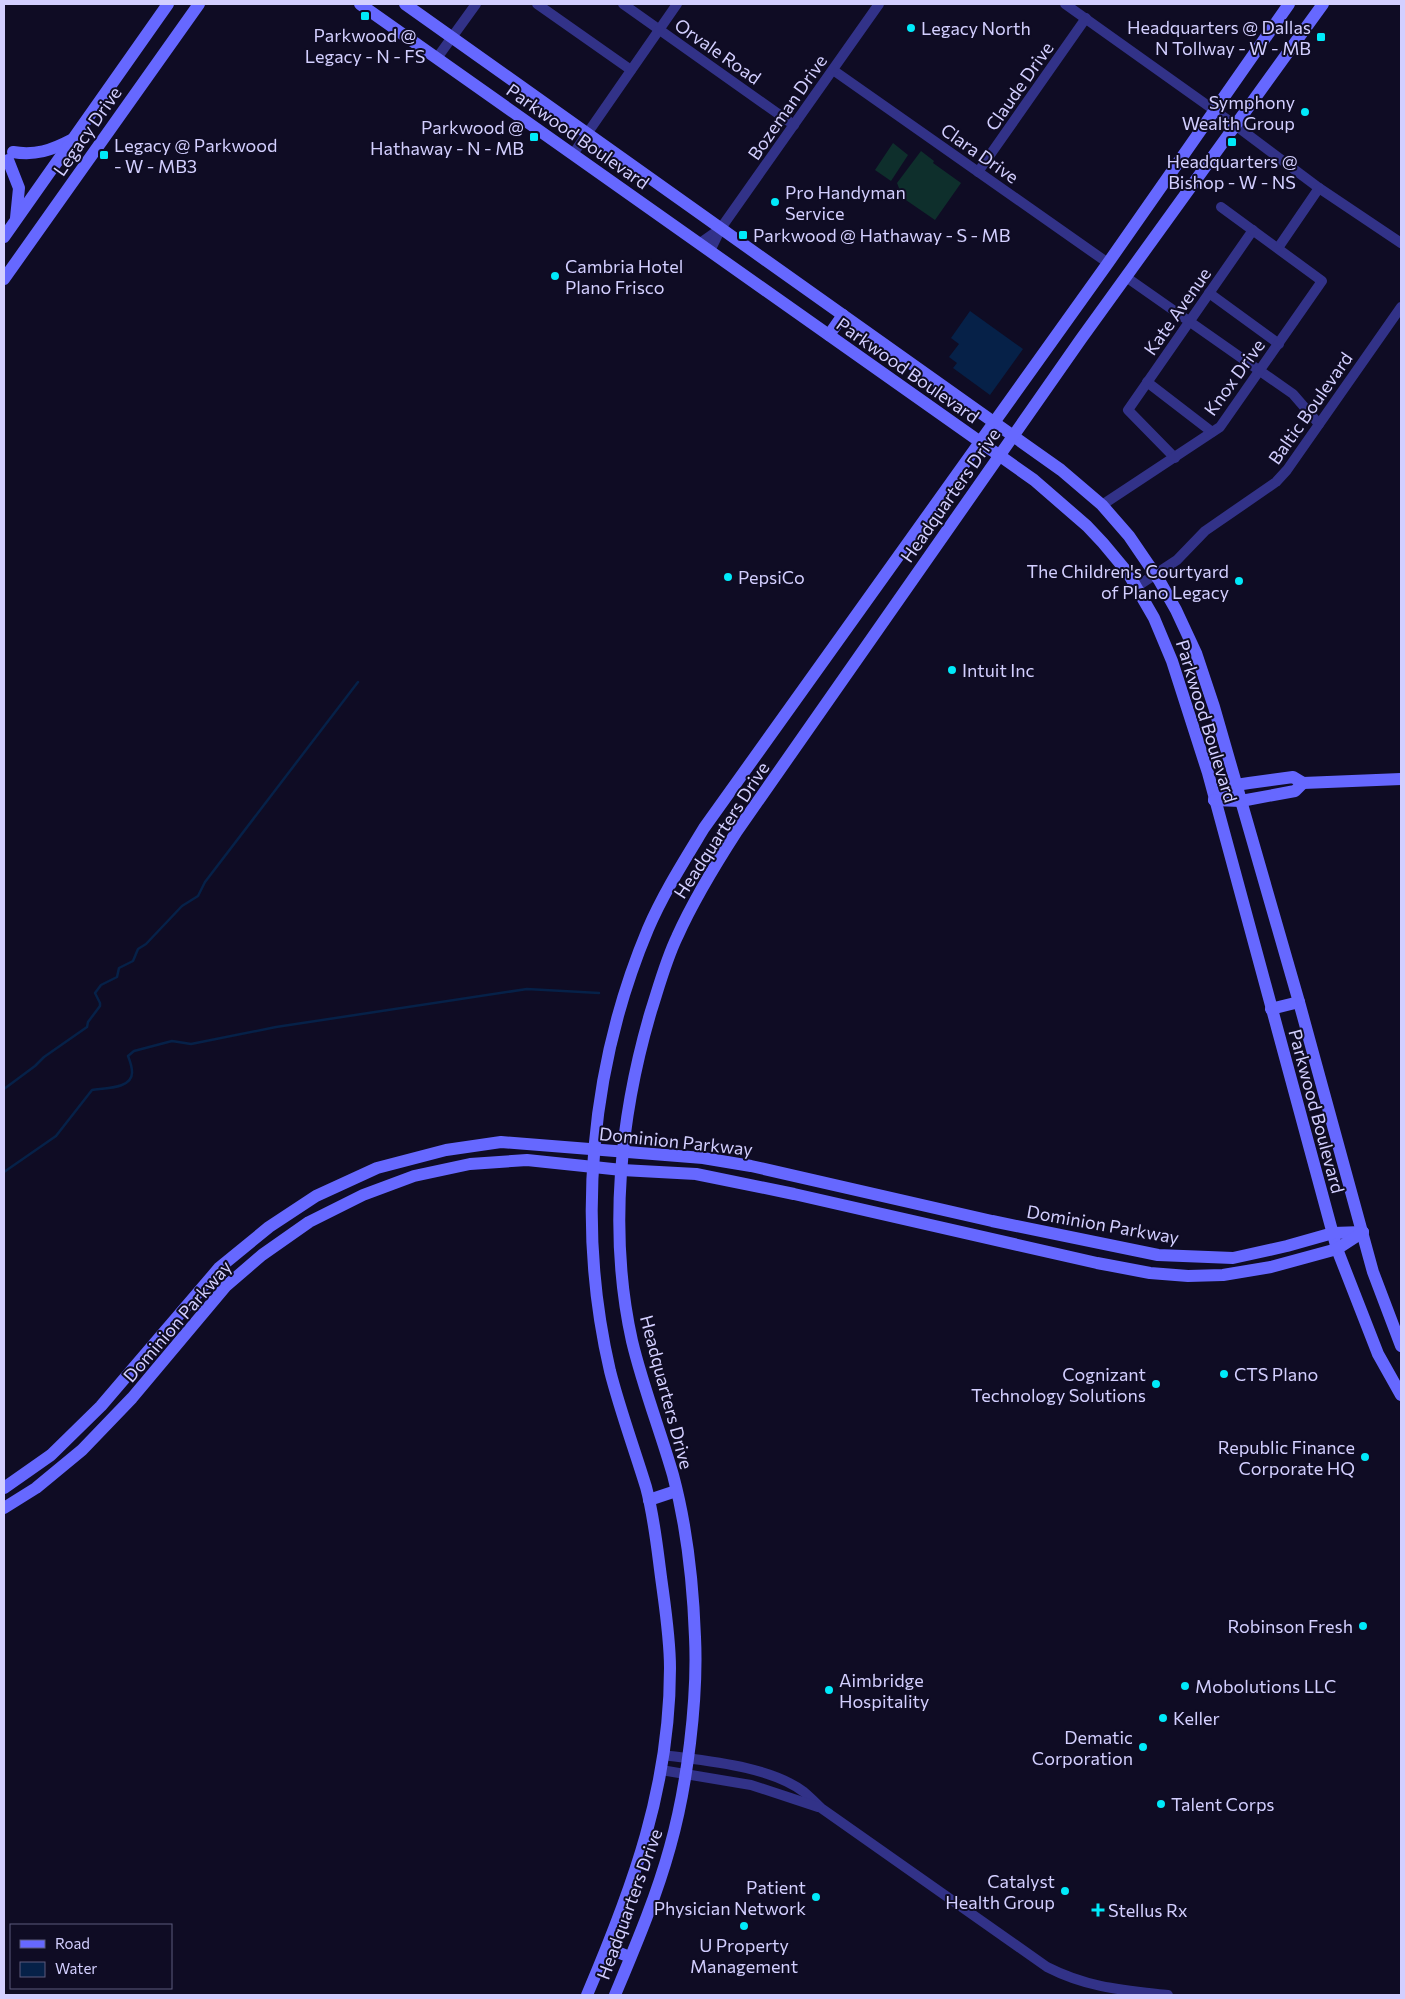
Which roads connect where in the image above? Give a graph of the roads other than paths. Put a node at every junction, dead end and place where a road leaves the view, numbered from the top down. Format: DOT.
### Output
graph roads {
  1 [pos="168,4"];
  2 [pos="200,4"];
  3 [pos="360,4"];
  4 [pos="405,4"];
  5 [pos="476,4"];
  6 [pos="537,4"];
  7 [pos="623,4"];
  8 [pos="677,4"];
  9 [pos="877,4"];
  10 [pos="1289,4"];
  11 [pos="1323,4"];
  12 [pos="1069,5"];
  13 [pos="1086,18"];
  14 [pos="659,30"];
  15 [pos="452,37"];
  16 [pos="437,58"];
  17 [pos="631,70"];
  18 [pos="833,70"];
  19 [pos="1215,110"];
  20 [pos="794,125"];
  21 [pos="1235,125"];
  22 [pos="587,132"];
  23 [pos="73,139"];
  24 [pos="573,154"];
  25 [pos="978,172"];
  26 [pos="1319,188"];
  27 [pos="1221,207"];
  28 [pos="16,220"];
  29 [pos="721,228"];
  30 [pos="1253,230"];
  31 [pos="4,237"];
  32 [pos="1401,243"];
  33 [pos="705,247"];
  34 [pos="1278,248"];
  35 [pos="1108,263"];
  36 [pos="1126,277"];
  37 [pos="4,279"];
  38 [pos="1209,293"];
  39 [pos="1401,307"];
  40 [pos="843,315"];
  41 [pos="1189,321"];
  42 [pos="829,335"];
  43 [pos="1279,344"];
  44 [pos="1260,371"];
  45 [pos="1147,382"];
  46 [pos="994,423"];
  47 [pos="1319,424"];
  48 [pos="1212,432"];
  49 [pos="1014,436"];
  50 [pos="980,442"];
  51 [pos="1000,455"];
  52 [pos="1175,458"];
  53 [pos="1102,505"];
  54 [pos="1156,575"];
  55 [pos="1136,587"];
  56 [pos="1401,780"];
  57 [pos="1303,783"];
  58 [pos="1236,785"];
  59 [pos="1214,800"];
  60 [pos="1241,801"];
  61 [pos="1299,1002"];
  62 [pos="1271,1009"];
  63 [pos="595,1149"];
  64 [pos="624,1151"];
  65 [pos="594,1167"];
  66 [pos="622,1170"];
  67 [pos="824,1182"];
  68 [pos="820,1200"];
  69 [pos="1363,1232"];
  70 [pos="1333,1233"];
  71 [pos="1337,1249"];
  72 [pos="1195,1257"];
  73 [pos="1194,1276"];
  74 [pos="176,1316"];
  75 [pos="191,1328"];
  76 [pos="1401,1346"];
  77 [pos="1401,1395"];
  78 [pos="51,1455"];
  79 [pos="62,1467"];
  80 [pos="4,1488"];
  81 [pos="676,1491"];
  82 [pos="649,1500"];
  83 [pos="4,1508"];
  84 [pos="663,1755"];
  85 [pos="687,1758"];
  86 [pos="661,1770"];
  87 [pos="685,1773"];
  88 [pos="822,1808"];
  89 [pos="607,1948"];
  90 [pos="630,1957"];
  91 [pos="1102,1991"];
  92 [pos="587,1995"];
  93 [pos="615,1995"];
  94 [pos="1168,1995"];
  1 -- 23 [label="main road, Legacy Drive"];
  2 -- 37 [label="main road, Legacy Drive"];
  3 -- 16 [label="main road, Parkwood Boulevard"];
  4 -- 15 [label="main road, Parkwood Boulevard"];
  5 -- 15 [label="street"];
  6 -- 17 [label="street"];
  7 -- 14 [label="street, Orvale Road"];
  8 -- 14 [label="street"];
  9 -- 18 [label="street, Bozeman Drive"];
  10 -- 19 [label="main road, Headquarters Drive"];
  11 -- 21 [label="main road, Headquarters Drive"];
  12 -- 13 [label="street"];
  13 -- 19 [label="street"];
  13 -- 25 [label="street, Claude Drive"];
  14 -- 17 [label="street"];
  14 -- 20 [label="street, Orvale Road"];
  15 -- 16 [label="street"];
  15 -- 22 [label="main road, Parkwood Boulevard"];
  16 -- 24 [label="main road, Parkwood Boulevard"];
  17 -- 22 [label="street"];
  18 -- 20 [label="street, Bozeman Drive"];
  18 -- 25 [label="street, Clara Drive"];
  19 -- 21 [label="street"];
  19 -- 35 [label="main road, Headquarters Drive"];
  20 -- 29 [label="street, Bozeman Drive"];
  21 -- 26 [label="street"];
  21 -- 36 [label="main road, Headquarters Drive"];
  22 -- 24 [label="street"];
  22 -- 29 [label="main road, Parkwood Boulevard"];
  23 -- 28 [label="main road, Legacy Drive"];
  23 -- 28 [label="main road"];
  24 -- 33 [label="main road, Parkwood Boulevard"];
  25 -- 35 [label="street, Clara Drive"];
  26 -- 32 [label="street"];
  26 -- 34 [label="street"];
  27 -- 30 [label="street"];
  28 -- 31 [label="main road, Legacy Drive"];
  29 -- 33 [label="street, Bozeman Drive"];
  29 -- 40 [label="main road, Parkwood Boulevard"];
  30 -- 34 [label="street"];
  30 -- 38 [label="street, Kate Avenue"];
  33 -- 42 [label="main road, Parkwood Boulevard"];
  34 -- 43 [label="street, Knox Drive"];
  35 -- 36 [label="main road"];
  35 -- 46 [label="main road, Headquarters Drive"];
  36 -- 41 [label="street"];
  36 -- 49 [label="main road, Headquarters Drive"];
  38 -- 41 [label="street, Kate Avenue"];
  38 -- 43 [label="street"];
  39 -- 47 [label="street, Baltic Boulevard"];
  40 -- 42 [label="main road"];
  40 -- 46 [label="main road, Parkwood Boulevard"];
  41 -- 44 [label="street"];
  41 -- 45 [label="street, Kate Avenue"];
  42 -- 50 [label="main road, Parkwood Boulevard"];
  43 -- 44 [label="street, Knox Drive"];
  44 -- 47 [label="street"];
  44 -- 48 [label="street, Knox Drive"];
  45 -- 48 [label="street"];
  45 -- 52 [label="street, Kate Avenue"];
  46 -- 49 [label="main road, Parkwood Boulevard"];
  46 -- 50 [label="main road, Headquarters Drive"];
  47 -- 54 [label="street, Baltic Boulevard"];
  48 -- 52 [label="street, Knox Drive"];
  49 -- 51 [label="main road, Headquarters Drive"];
  49 -- 53 [label="main road, Parkwood Boulevard"];
  50 -- 51 [label="main road, Parkwood Boulevard"];
  50 -- 63 [label="main road, Headquarters Drive"];
  51 -- 55 [label="main road, Parkwood Boulevard"];
  51 -- 64 [label="main road, Headquarters Drive"];
  52 -- 53 [label="street, Knox Drive"];
  53 -- 54 [label="main road, Parkwood Boulevard"];
  54 -- 55 [label="street, Baltic Boulevard"];
  54 -- 58 [label="main road, Parkwood Boulevard"];
  55 -- 59 [label="main road, Parkwood Boulevard"];
  56 -- 57 [label="main road"];
  57 -- 58 [label="main road"];
  57 -- 60 [label="main road"];
  58 -- 59 [label="main road"];
  58 -- 60 [label="main road, Parkwood Boulevard"];
  59 -- 60 [label="main road"];
  59 -- 62 [label="main road, Parkwood Boulevard"];
  60 -- 61 [label="main road, Parkwood Boulevard"];
  61 -- 62 [label="main road"];
  61 -- 69 [label="main road, Parkwood Boulevard"];
  62 -- 70 [label="main road, Parkwood Boulevard"];
  63 -- 64 [label="main road, Dominion Parkway"];
  63 -- 65 [label="main road, Headquarters Drive"];
  63 -- 74 [label="main road, Dominion Parkway"];
  64 -- 66 [label="main road, Headquarters Drive"];
  64 -- 67 [label="main road, Dominion Parkway"];
  65 -- 66 [label="main road, Dominion Parkway"];
  65 -- 75 [label="main road, Dominion Parkway"];
  65 -- 82 [label="main road, Headquarters Drive"];
  66 -- 68 [label="main road, Dominion Parkway"];
  66 -- 81 [label="main road, Headquarters Drive"];
  67 -- 68 [label="main road"];
  67 -- 72 [label="main road, Dominion Parkway"];
  68 -- 73 [label="main road, Dominion Parkway"];
  69 -- 70 [label="main road, Dominion Parkway"];
  69 -- 71 [label="main road, Dominion Parkway"];
  69 -- 76 [label="main road, Parkwood Boulevard"];
  70 -- 71 [label="main road, Parkwood Boulevard"];
  70 -- 72 [label="main road, Dominion Parkway"];
  71 -- 73 [label="main road, Dominion Parkway"];
  71 -- 77 [label="main road, Parkwood Boulevard"];
  72 -- 73 [label="main road"];
  74 -- 75 [label="main road"];
  74 -- 78 [label="main road, Dominion Parkway"];
  75 -- 79 [label="main road, Dominion Parkway"];
  78 -- 79 [label="main road"];
  78 -- 80 [label="main road, Dominion Parkway"];
  79 -- 83 [label="main road, Dominion Parkway"];
  81 -- 82 [label="main road"];
  81 -- 85 [label="main road, Headquarters Drive"];
  82 -- 84 [label="main road, Headquarters Drive"];
  84 -- 85 [label="street"];
  84 -- 86 [label="main road, Headquarters Drive"];
  85 -- 87 [label="main road, Headquarters Drive"];
  85 -- 88 [label="street"];
  86 -- 87 [label="street"];
  86 -- 89 [label="main road, Headquarters Drive"];
  87 -- 88 [label="street"];
  87 -- 90 [label="main road, Headquarters Drive"];
  88 -- 91 [label="street"];
  89 -- 90 [label="main road"];
  89 -- 92 [label="main road, Headquarters Drive"];
  90 -- 93 [label="main road, Headquarters Drive"];
  91 -- 94 [label="street"];
}
